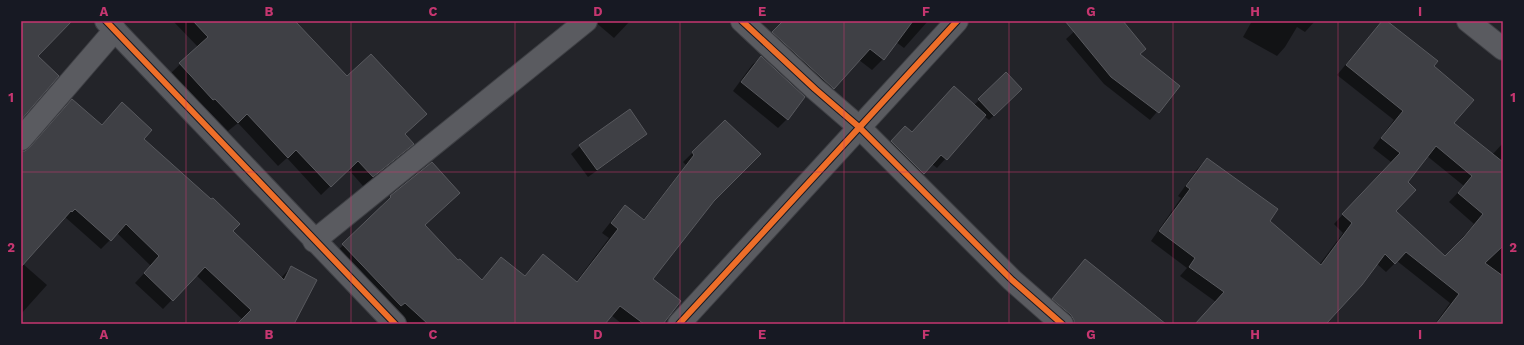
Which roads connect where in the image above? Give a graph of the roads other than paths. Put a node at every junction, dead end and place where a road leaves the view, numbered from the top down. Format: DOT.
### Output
graph roads {
  1 [pos="586,21"];
  2 [pos="742,21"];
  3 [pos="957,21"];
  4 [pos="1468,21"];
  5 [pos="111,26"];
  6 [pos="1503,49"];
  7 [pos="859,127"];
  8 [pos="21,139"];
  9 [pos="314,241"];
  10 [pos="395,324"];
  11 [pos="679,324"];
  12 [pos="1062,324"];
  1 -- 9 [label="street"];
  2 -- 7 [label="street"];
  3 -- 7 [label="street"];
  4 -- 6 [label="street"];
  5 -- 8 [label="street"];
  5 -- 9 [label="street"];
  7 -- 11 [label="street"];
  7 -- 12 [label="street"];
  9 -- 10 [label="street"];
}
